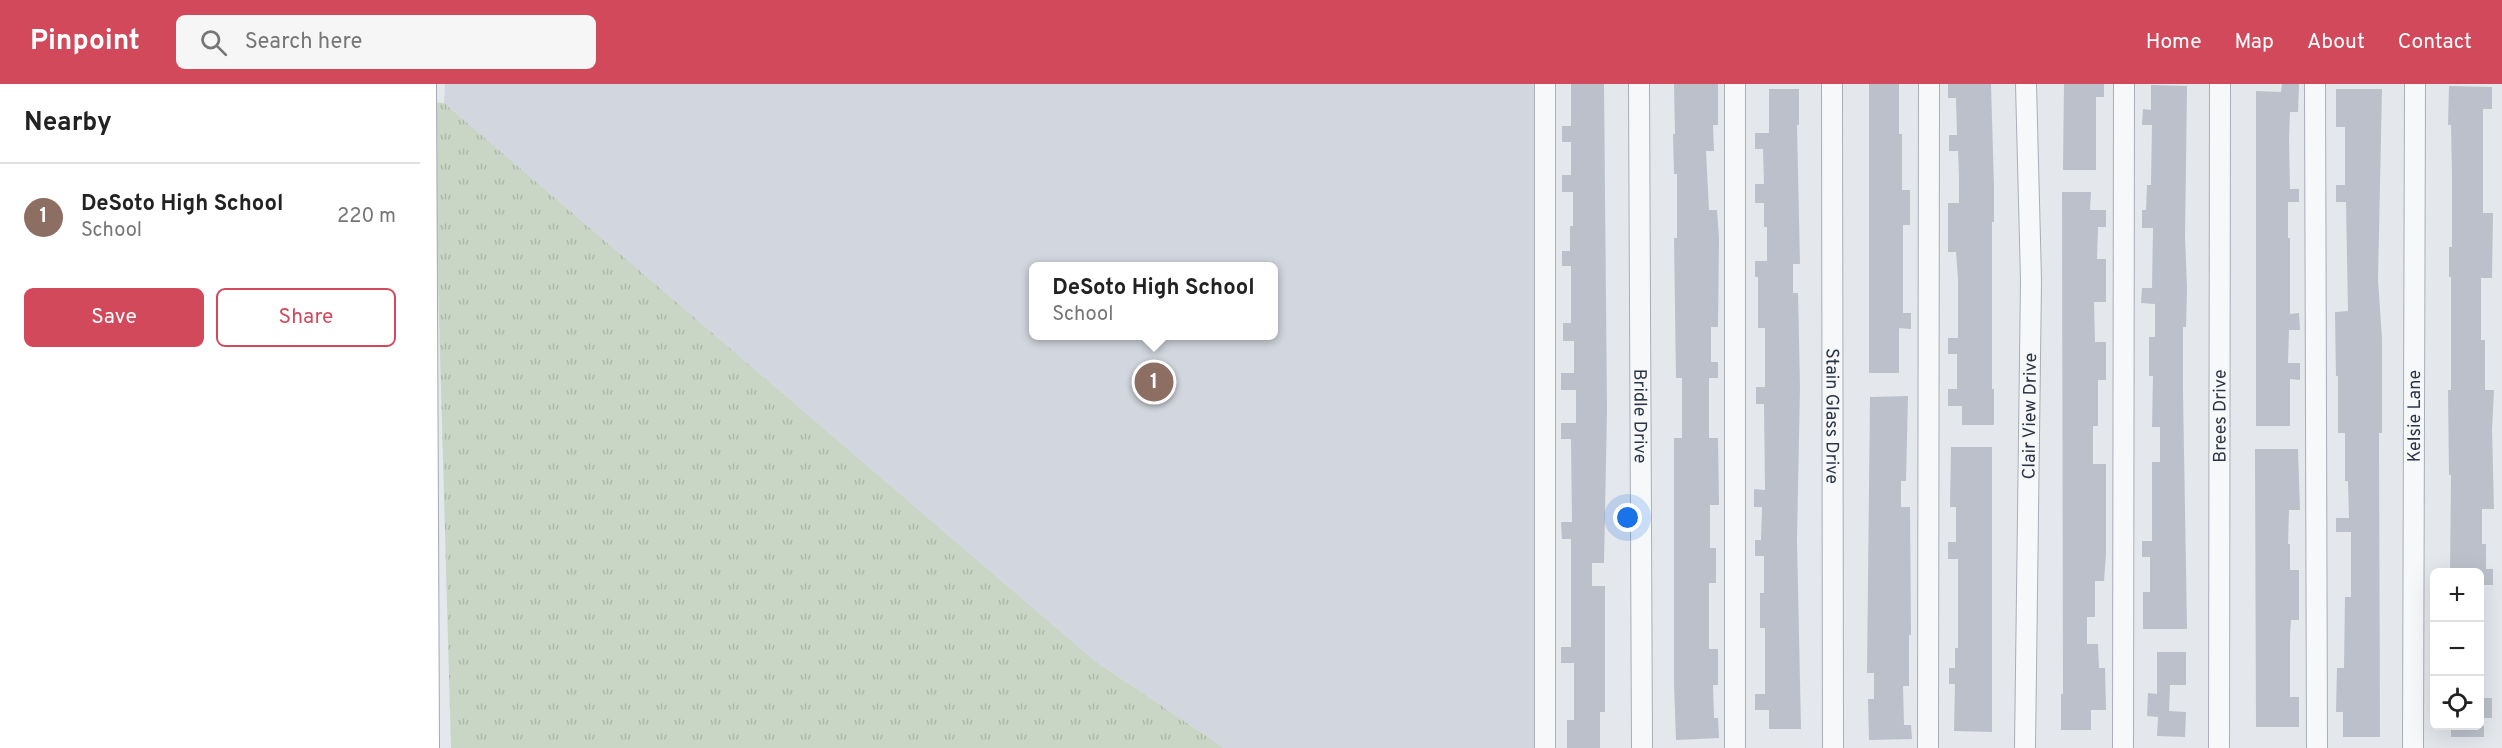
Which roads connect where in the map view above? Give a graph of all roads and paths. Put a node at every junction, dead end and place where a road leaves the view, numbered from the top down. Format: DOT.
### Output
graph roads {
  1 [pos="423,84"];
  2 [pos="1545,84"];
  3 [pos="1639,84"];
  4 [pos="1735,84"];
  5 [pos="1832,84"];
  6 [pos="1929,84"];
  7 [pos="2026,84"];
  8 [pos="2124,84"];
  9 [pos="2220,84"];
  10 [pos="2315,84"];
  11 [pos="2415,84"];
  12 [pos="422,532"];
  13 [pos="426,748"];
  14 [pos="1545,748"];
  15 [pos="1642,748"];
  16 [pos="1735,748"];
  17 [pos="1833,748"];
  18 [pos="1928,748"];
  19 [pos="2025,748"];
  20 [pos="2123,748"];
  21 [pos="2219,748"];
  22 [pos="2317,748"];
  23 [pos="2413,748"];
  1 -- 12 [label="main road"];
  2 -- 14 [label="street"];
  3 -- 15 [label="street, Bridle Drive"];
  4 -- 16 [label="street"];
  5 -- 17 [label="street, Stain Glass Drive"];
  6 -- 18 [label="street"];
  7 -- 19 [label="street, Clair View Drive"];
  8 -- 20 [label="street"];
  9 -- 21 [label="street, Brees Drive"];
  10 -- 22 [label="street"];
  11 -- 23 [label="street, Kelsie Lane"];
  12 -- 13 [label="main road"];
}
